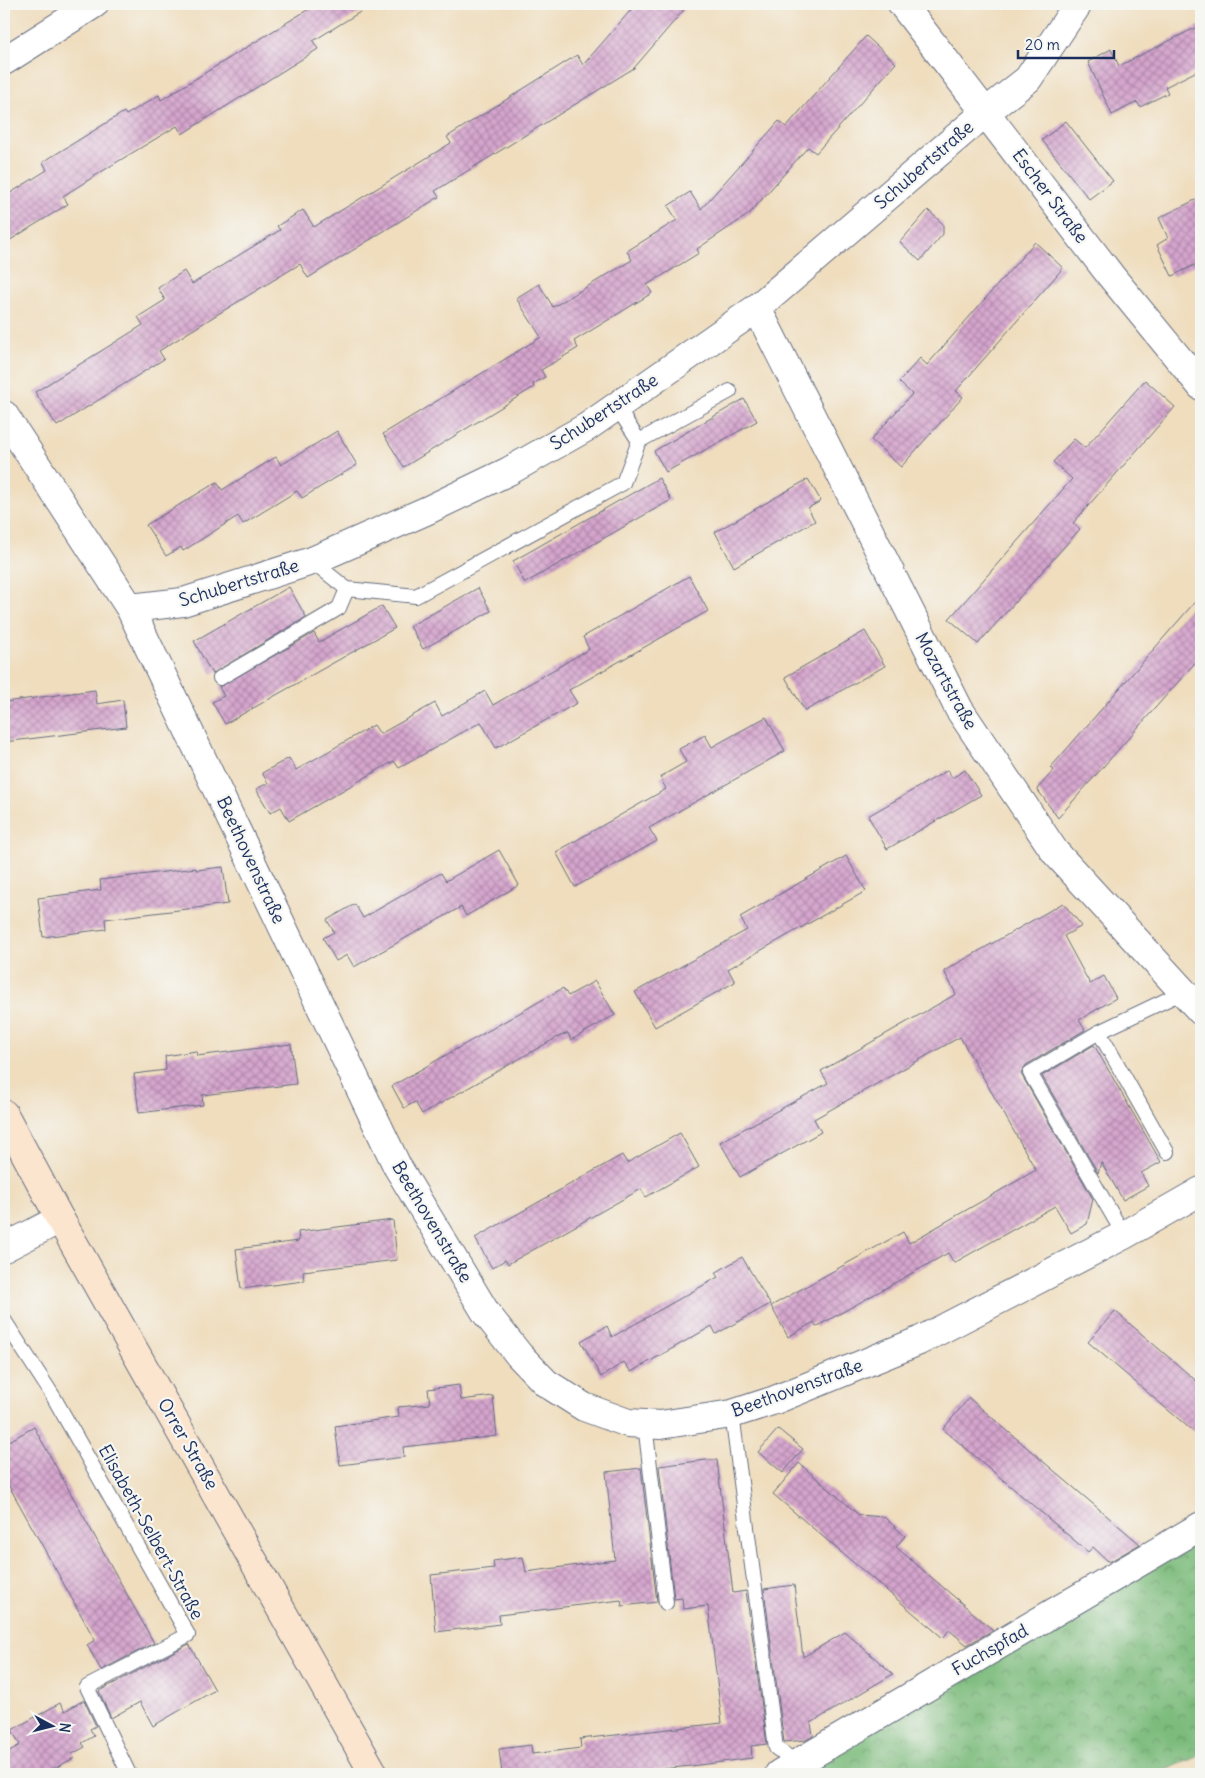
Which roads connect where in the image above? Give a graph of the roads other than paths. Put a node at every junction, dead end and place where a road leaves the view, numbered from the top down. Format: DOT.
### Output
graph roads {
  1 [pos="94,4"];
  2 [pos="902,4"];
  3 [pos="1078,4"];
  4 [pos="4,61"];
  5 [pos="986,112"];
  6 [pos="757,308"];
  7 [pos="1201,386"];
  8 [pos="730,391"];
  9 [pos="616,406"];
  10 [pos="4,416"];
  11 [pos="639,441"];
  12 [pos="312,561"];
  13 [pos="348,589"];
  14 [pos="130,608"];
  15 [pos="220,678"];
  16 [pos="1192,1002"];
  17 [pos="1099,1032"];
  18 [pos="4,1114"];
  19 [pos="1166,1152"];
  20 [pos="1201,1191"];
  21 [pos="60,1219"];
  22 [pos="1124,1236"];
  23 [pos="4,1248"];
  24 [pos="4,1320"];
  25 [pos="732,1414"];
  26 [pos="645,1424"];
  27 [pos="1201,1526"];
  28 [pos="666,1603"];
  29 [pos="788,1769"];
  30 [pos="129,1774"];
  31 [pos="374,1774"];
  1 -- 4 [label="street"];
  2 -- 5 [label="street, Escher Straße"];
  3 -- 5 [label="street, Schubertstraße"];
  5 -- 6 [label="street, Schubertstraße"];
  5 -- 7 [label="street, Escher Straße"];
  6 -- 9 [label="street, Schubertstraße"];
  6 -- 16 [label="street, Mozartstraße"];
  8 -- 11 [label="lane"];
  9 -- 11 [label="lane"];
  9 -- 12 [label="street, Schubertstraße"];
  10 -- 14 [label="street, Beethovenstraße"];
  11 -- 13 [label="lane"];
  12 -- 13 [label="lane"];
  12 -- 14 [label="street, Schubertstraße"];
  13 -- 15 [label="lane"];
  14 -- 26 [label="street, Beethovenstraße"];
  16 -- 17 [label="lane"];
  17 -- 19 [label="lane"];
  17 -- 22 [label="lane"];
  18 -- 21 [label="street, Orrer Straße"];
  20 -- 22 [label="street, Beethovenstraße"];
  21 -- 23 [label="street"];
  21 -- 31 [label="street, Orrer Straße"];
  22 -- 25 [label="street, Beethovenstraße"];
  24 -- 30 [label="lane, Elisabeth-Selbert-Straße"];
  25 -- 26 [label="street, Beethovenstraße"];
  25 -- 29 [label="lane"];
  26 -- 28 [label="lane"];
  27 -- 29 [label="street, Fuchspfad"];
}
